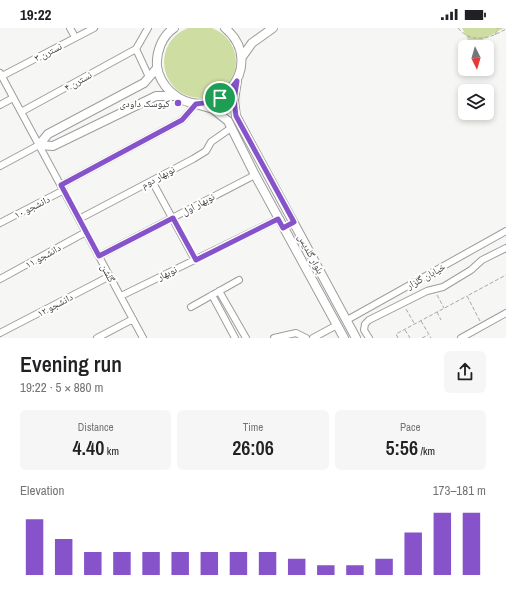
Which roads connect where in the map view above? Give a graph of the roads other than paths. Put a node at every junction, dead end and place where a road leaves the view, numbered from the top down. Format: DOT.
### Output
graph roads {
  1 [pos="70,28"];
  2 [pos="94,28"];
  3 [pos="148,28"];
  4 [pos="165,28"];
  5 [pos="174,28"];
  6 [pos="225,28"];
  7 [pos="273,28"];
  8 [pos="75,38"];
  9 [pos="163,39"];
  10 [pos="136,49"];
  11 [pos="242,57"];
  12 [pos="157,68"];
  13 [pos="1,74"];
  14 [pos="149,77"];
  15 [pos="237,81"];
  16 [pos="175,96"];
  17 [pos="14,98"];
  18 [pos="196,104"];
  19 [pos="0,105"];
  20 [pos="21,112"];
  21 [pos="231,128"];
  22 [pos="39,145"];
  23 [pos="0,166"];
  24 [pos="255,175"];
  25 [pos="152,181"];
  26 [pos="62,188"];
  27 [pos="173,218"];
  28 [pos="79,219"];
  29 [pos="278,219"];
  30 [pos="294,222"];
  31 [pos="0,223"];
  32 [pos="283,228"];
  33 [pos="506,231"];
  34 [pos="86,232"];
  35 [pos="506,248"];
  36 [pos="99,256"];
  37 [pos="196,260"];
  38 [pos="110,276"];
  39 [pos="0,279"];
  40 [pos="239,280"];
  41 [pos="219,291"];
  42 [pos="212,295"];
  43 [pos="121,296"];
  44 [pos="191,306"];
  45 [pos="506,313"];
  46 [pos="133,319"];
  47 [pos="347,320"];
  48 [pos="337,325"];
  49 [pos="0,334"];
  50 [pos="97,338"];
  51 [pos="143,338"];
  52 [pos="235,338"];
  53 [pos="246,338"];
  54 [pos="274,338"];
  55 [pos="306,338"];
  56 [pos="313,338"];
  57 [pos="344,338"];
  58 [pos="356,338"];
  59 [pos="369,338"];
  60 [pos="461,338"];
  1 -- 8 [label="street"];
  2 -- 8 [label="street, نسترن ۳"];
  3 -- 10 [label="street"];
  4 -- 9 [label="main road"];
  5 -- 9 [label="main road"];
  6 -- 11 [label="main road"];
  7 -- 11 [label="main road"];
  8 -- 13 [label="street, نسترن ۳"];
  9 -- 12 [label="main road"];
  10 -- 14 [label="street"];
  10 -- 20 [label="street, نسترن ۴"];
  11 -- 15 [label="main road, بلوار گلدیس"];
  12 -- 14 [label="main road"];
  12 -- 16 [label="main road"];
  13 -- 17 [label="street, گلشن"];
  14 -- 22 [label="main road"];
  15 -- 18 [label="main road"];
  15 -- 30 [label="main road, بلوار گلدیس"];
  16 -- 18 [label="main road, بلوار گلدیس"];
  16 -- 22 [label="main road"];
  17 -- 19 [label="street"];
  17 -- 20 [label="street, گلشن"];
  18 -- 21 [label="main road, بلوار گلدیس"];
  18 -- 26 [label="street, دانشجو ۱۰"];
  20 -- 22 [label="street, گلشن"];
  21 -- 24 [label="main road, بلوار گلدیس"];
  21 -- 25 [label="street, نوبهار دوم"];
  22 -- 23 [label="street"];
  22 -- 26 [label="street, گلشن"];
  24 -- 27 [label="street, نوبهار اول"];
  24 -- 29 [label="main road, بلوار گلدیس"];
  25 -- 27 [label="street"];
  25 -- 28 [label="street, نوبهار دوم"];
  26 -- 28 [label="street, گلشن"];
  26 -- 31 [label="street, دانشجو ۱۰"];
  27 -- 36 [label="street, نوبهار اول"];
  27 -- 37 [label="street"];
  28 -- 34 [label="street, گلشن"];
  29 -- 32 [label="main road, بلوار گلدیس"];
  29 -- 37 [label="street, نوبهار"];
  30 -- 32 [label="main road"];
  30 -- 47 [label="main road, بلوار گلدیس"];
  32 -- 48 [label="main road, بلوار گلدیس"];
  33 -- 47 [label="street, خیابان گلزار"];
  34 -- 36 [label="street, گلشن"];
  34 -- 39 [label="street, دانشجو ۱۱"];
  35 -- 59 [label="street"];
  36 -- 38 [label="street, گلشن"];
  37 -- 43 [label="street, نوبهار"];
  38 -- 43 [label="street, گلشن"];
  38 -- 49 [label="street, دانشجو ۱۲"];
  40 -- 41 [label="street"];
  41 -- 42 [label="street"];
  41 -- 53 [label="street"];
  42 -- 44 [label="street"];
  42 -- 52 [label="street"];
  43 -- 46 [label="street, گلشن"];
  45 -- 60 [label="street"];
  46 -- 50 [label="street"];
  46 -- 51 [label="street, گلشن"];
  47 -- 48 [label="main road"];
  47 -- 58 [label="main road, بلوار گلدیس"];
  48 -- 56 [label="street"];
  48 -- 57 [label="main road, بلوار گلدیس"];
  54 -- 55 [label="street"];
}
